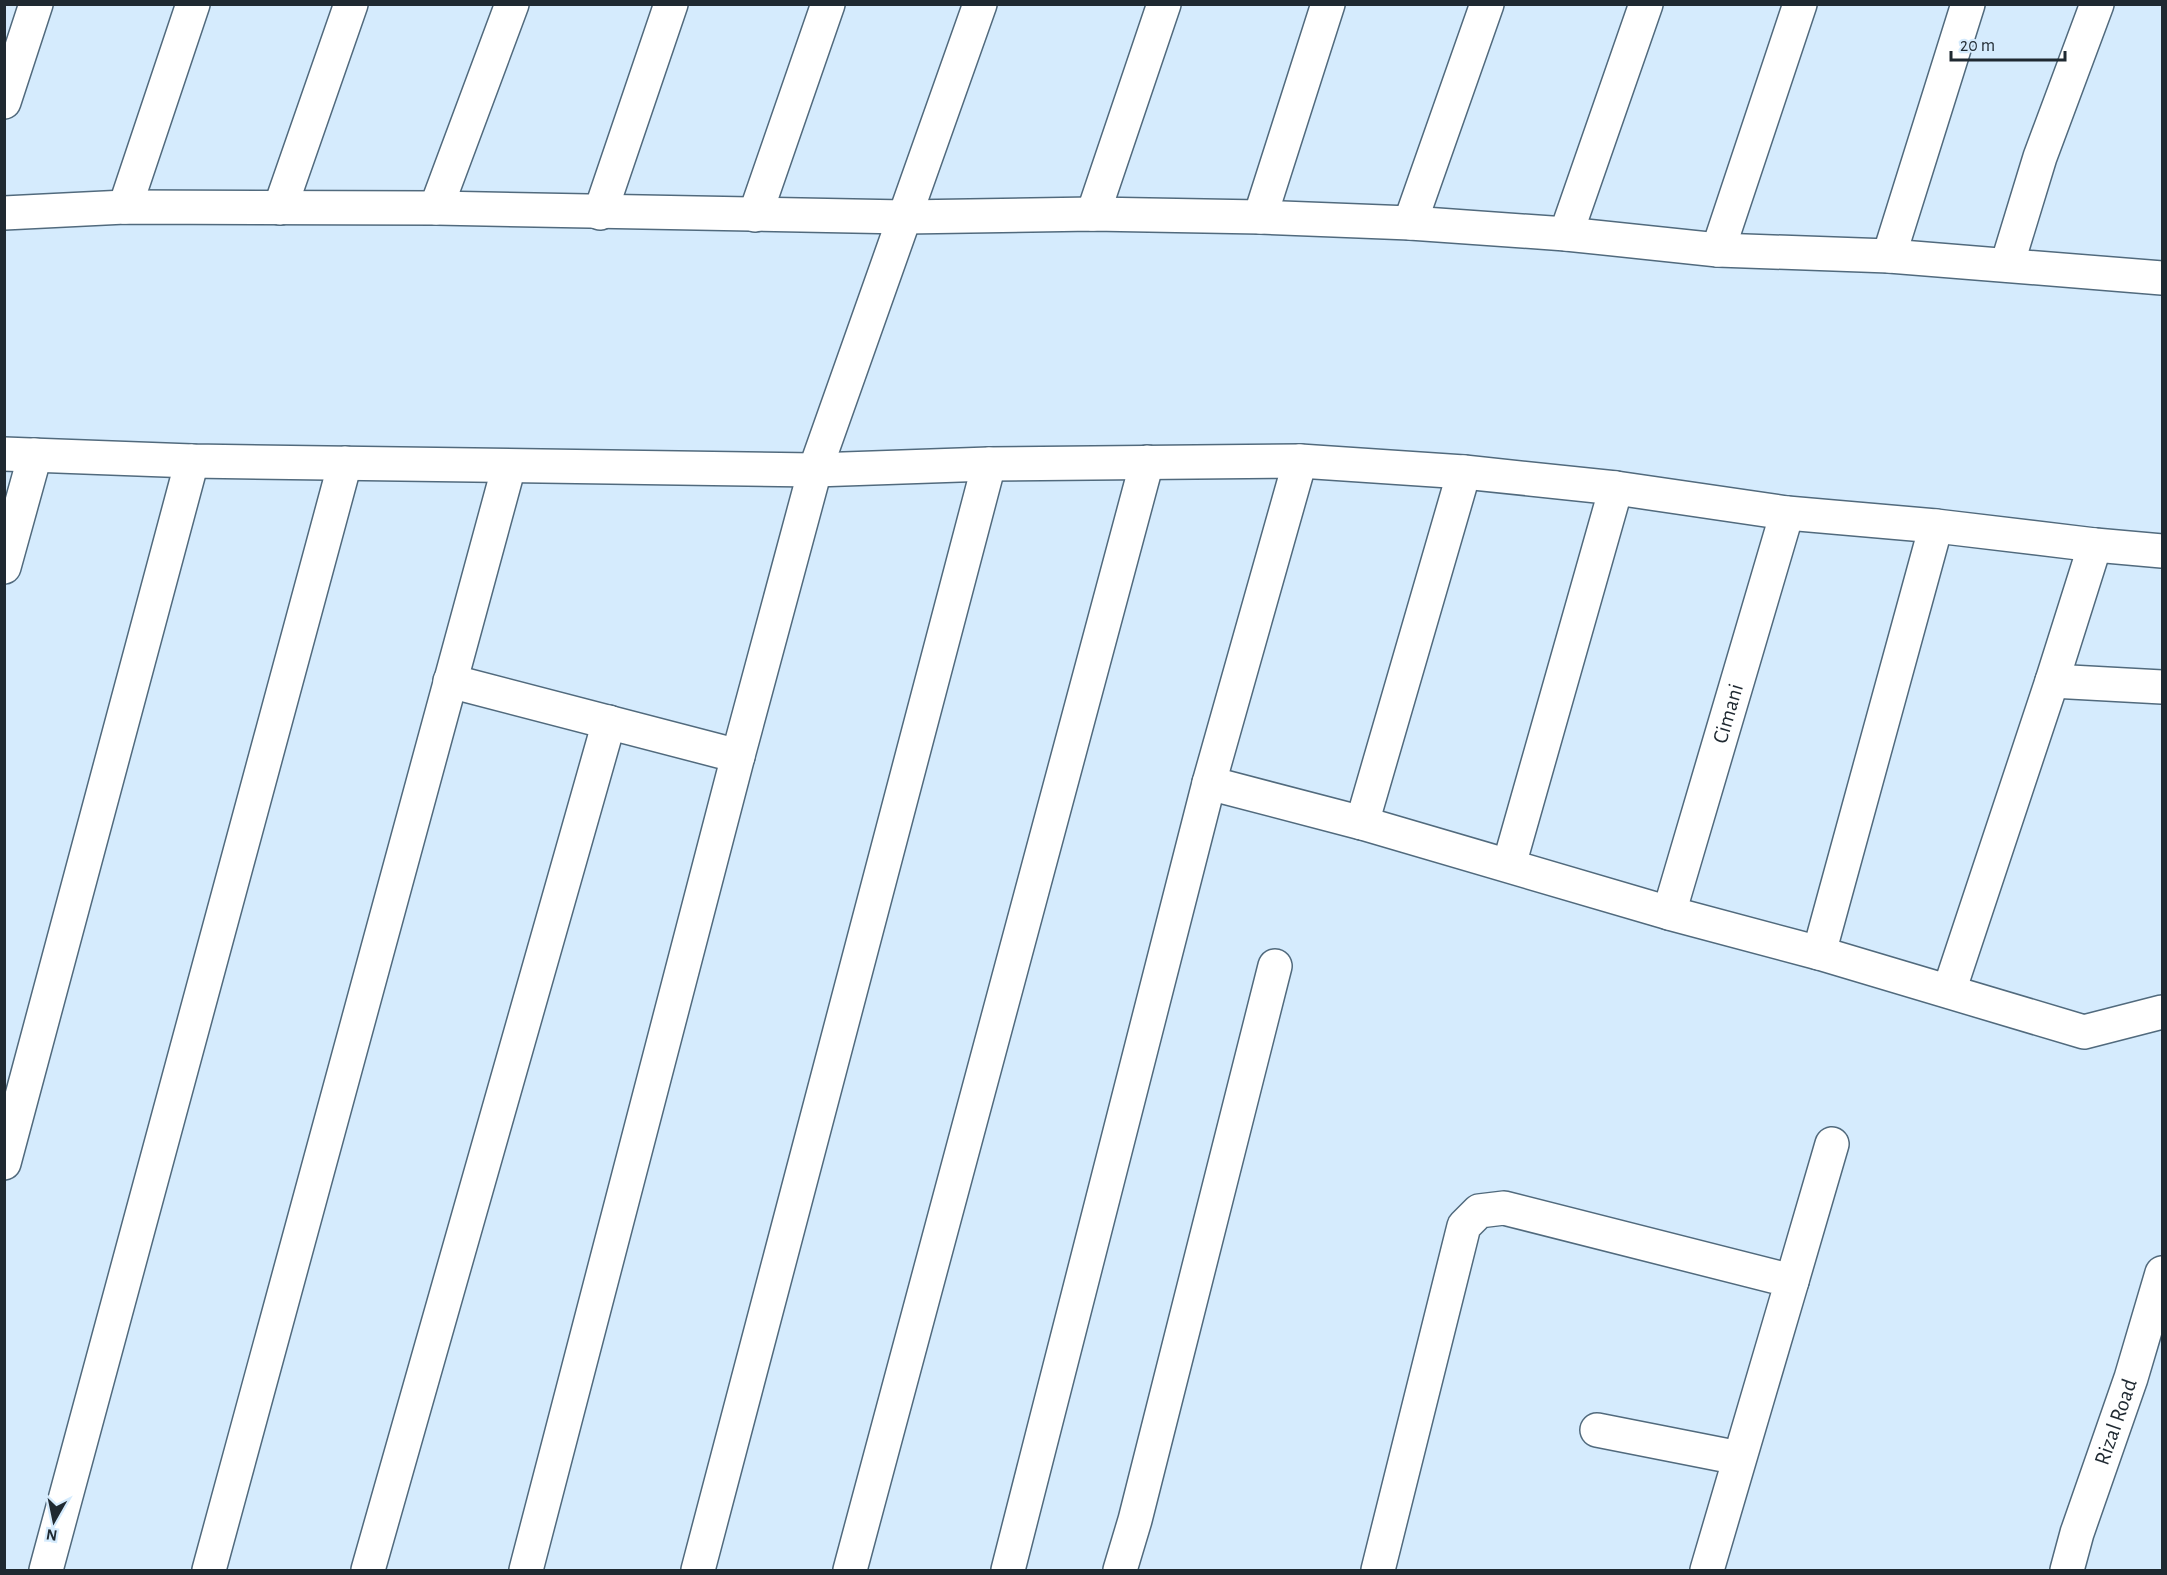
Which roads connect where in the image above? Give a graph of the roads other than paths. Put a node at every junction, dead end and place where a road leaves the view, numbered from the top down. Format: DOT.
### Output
graph roads {
  1 [pos="36,4"];
  2 [pos="193,4"];
  3 [pos="351,4"];
  4 [pos="512,4"];
  5 [pos="671,4"];
  6 [pos="828,4"];
  7 [pos="980,4"];
  8 [pos="1164,4"];
  9 [pos="1328,4"];
  10 [pos="1487,4"];
  11 [pos="1646,4"];
  12 [pos="1800,4"];
  13 [pos="1968,4"];
  14 [pos="2097,4"];
  15 [pos="4,102"];
  16 [pos="125,207"];
  17 [pos="280,208"];
  18 [pos="436,208"];
  19 [pos="4,213"];
  20 [pos="600,213"];
  21 [pos="755,214"];
  22 [pos="1093,214"];
  23 [pos="905,217"];
  24 [pos="1260,217"];
  25 [pos="1410,223"];
  26 [pos="1566,234"];
  27 [pos="1718,250"];
  28 [pos="1889,256"];
  29 [pos="2007,265"];
  30 [pos="2163,278"];
  31 [pos="20,454"];
  32 [pos="192,461"];
  33 [pos="1300,461"];
  34 [pos="1147,462"];
  35 [pos="345,463"];
  36 [pos="989,464"];
  37 [pos="509,466"];
  38 [pos="815,470"];
  39 [pos="1464,472"];
  40 [pos="1616,488"];
  41 [pos="1787,513"];
  42 [pos="1936,526"];
  43 [pos="2095,545"];
  44 [pos="2163,551"];
  45 [pos="4,567"];
  46 [pos="450,681"];
  47 [pos="2052,681"];
  48 [pos="2163,687"];
  49 [pos="609,722"];
  50 [pos="738,756"];
  51 [pos="1209,783"];
  52 [pos="1362,823"];
  53 [pos="1509,865"];
  54 [pos="1669,913"];
  55 [pos="1819,953"];
  56 [pos="1275,966"];
  57 [pos="1948,991"];
  58 [pos="2163,1012"];
  59 [pos="1832,1144"];
  60 [pos="4,1162"];
  61 [pos="2163,1273"];
  62 [pos="1792,1281"];
  63 [pos="1597,1430"];
  64 [pos="1739,1458"];
  65 [pos="46,1570"];
  66 [pos="208,1570"];
  67 [pos="368,1570"];
  68 [pos="526,1570"];
  69 [pos="698,1570"];
  70 [pos="850,1570"];
  71 [pos="1008,1570"];
  72 [pos="1120,1570"];
  73 [pos="1378,1570"];
  74 [pos="1707,1570"];
  75 [pos="2067,1570"];
  1 -- 15 [label="street"];
  2 -- 16 [label="street"];
  3 -- 17 [label="street"];
  4 -- 18 [label="street"];
  5 -- 20 [label="street"];
  6 -- 21 [label="street"];
  7 -- 23 [label="street"];
  8 -- 22 [label="street"];
  9 -- 24 [label="street"];
  10 -- 25 [label="street"];
  11 -- 26 [label="street"];
  12 -- 27 [label="street"];
  13 -- 28 [label="street"];
  14 -- 29 [label="street"];
  16 -- 17 [label="street"];
  16 -- 19 [label="street"];
  17 -- 18 [label="street"];
  18 -- 20 [label="street"];
  20 -- 21 [label="street"];
  21 -- 23 [label="street"];
  22 -- 23 [label="street"];
  22 -- 24 [label="street"];
  23 -- 38 [label="street"];
  24 -- 25 [label="street"];
  25 -- 26 [label="street"];
  26 -- 27 [label="street"];
  27 -- 28 [label="street"];
  28 -- 29 [label="street"];
  29 -- 30 [label="street"];
  31 -- 32 [label="street"];
  31 -- 45 [label="street"];
  32 -- 35 [label="street"];
  32 -- 60 [label="street"];
  33 -- 34 [label="street"];
  33 -- 39 [label="street"];
  33 -- 51 [label="street"];
  34 -- 36 [label="street"];
  34 -- 70 [label="street"];
  35 -- 37 [label="street"];
  35 -- 65 [label="street"];
  36 -- 38 [label="street"];
  36 -- 69 [label="street"];
  37 -- 38 [label="street"];
  37 -- 46 [label="street"];
  38 -- 50 [label="street"];
  39 -- 40 [label="street"];
  39 -- 52 [label="street"];
  40 -- 41 [label="street"];
  40 -- 53 [label="street"];
  41 -- 42 [label="street"];
  41 -- 54 [label="street, Cimani"];
  42 -- 43 [label="street"];
  42 -- 55 [label="street"];
  43 -- 44 [label="street"];
  43 -- 47 [label="street"];
  46 -- 49 [label="street"];
  46 -- 66 [label="street"];
  47 -- 48 [label="street"];
  47 -- 57 [label="street"];
  49 -- 50 [label="street"];
  49 -- 67 [label="street"];
  50 -- 68 [label="street"];
  51 -- 52 [label="street"];
  51 -- 71 [label="street"];
  52 -- 53 [label="street"];
  53 -- 54 [label="street"];
  54 -- 55 [label="street"];
  55 -- 57 [label="street"];
  56 -- 72 [label="street"];
  57 -- 58 [label="street"];
  59 -- 62 [label="street"];
  61 -- 75 [label="street, Rizal Road"];
  62 -- 64 [label="street"];
  62 -- 73 [label="street"];
  63 -- 64 [label="street"];
  64 -- 74 [label="street"];
}
